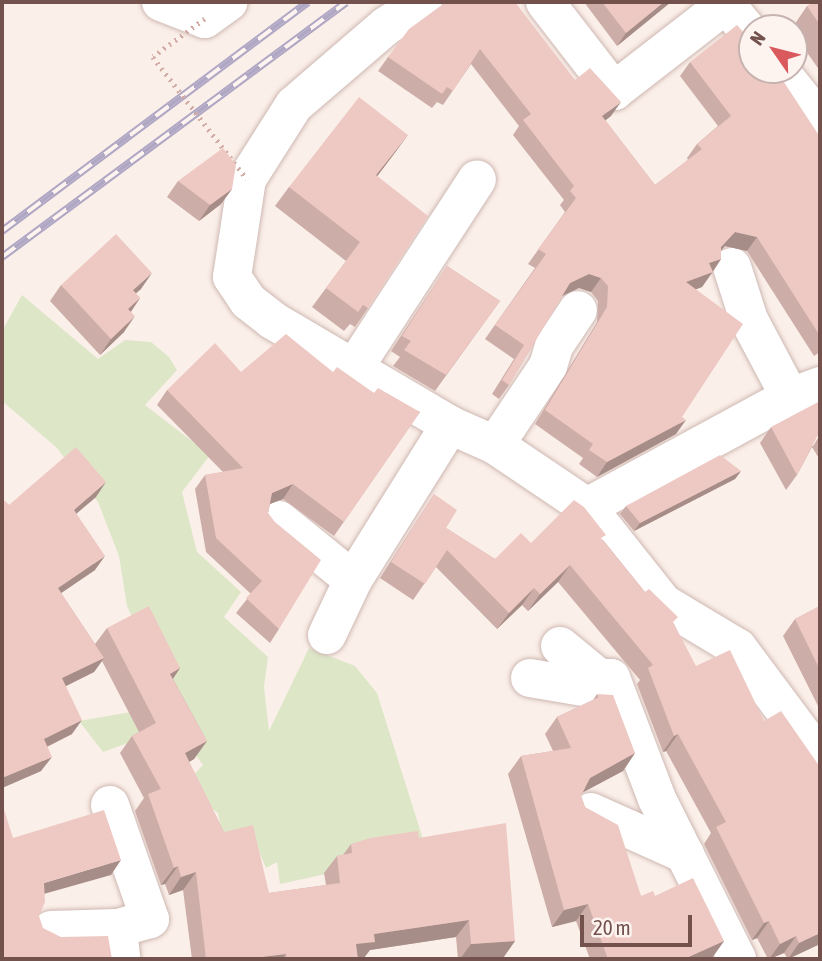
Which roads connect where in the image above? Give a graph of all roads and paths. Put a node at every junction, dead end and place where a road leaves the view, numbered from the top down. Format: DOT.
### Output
graph roads {
  1 [pos="161,2"];
  2 [pos="423,2"];
  3 [pos="545,2"];
  4 [pos="216,10"];
  5 [pos="738,19"];
  6 [pos="790,84"];
  7 [pos="820,121"];
  8 [pos="247,179"];
  9 [pos="477,179"];
  10 [pos="733,267"];
  11 [pos="578,310"];
  12 [pos="354,368"];
  13 [pos="805,392"];
  14 [pos="450,425"];
  15 [pos="495,444"];
  16 [pos="587,507"];
  17 [pos="279,520"];
  18 [pos="353,580"];
  19 [pos="327,635"];
  20 [pos="560,646"];
  21 [pos="530,678"];
  22 [pos="619,693"];
  23 [pos="820,758"];
  24 [pos="110,805"];
  25 [pos="591,812"];
  26 [pos="685,854"];
  27 [pos="51,930"];
  28 [pos="119,944"];
  29 [pos="737,959"];
  1 -- 4 [label="street"];
  2 -- 8 [label="street"];
  3 -- 5 [label="street"];
  4 -- 8 [label="path, bridge"];
  6 -- 7 [label="street"];
  8 -- 12 [label="street"];
  9 -- 12 [label="street"];
  10 -- 13 [label="street"];
  11 -- 15 [label="street"];
  12 -- 14 [label="street"];
  13 -- 16 [label="street"];
  14 -- 15 [label="street"];
  14 -- 18 [label="street"];
  15 -- 16 [label="street"];
  16 -- 23 [label="street"];
  17 -- 18 [label="street"];
  18 -- 19 [label="street"];
  20 -- 22 [label="street"];
  21 -- 22 [label="street"];
  22 -- 26 [label="street"];
  24 -- 28 [label="street"];
  25 -- 26 [label="street"];
  26 -- 29 [label="street"];
  27 -- 28 [label="street"];
}
